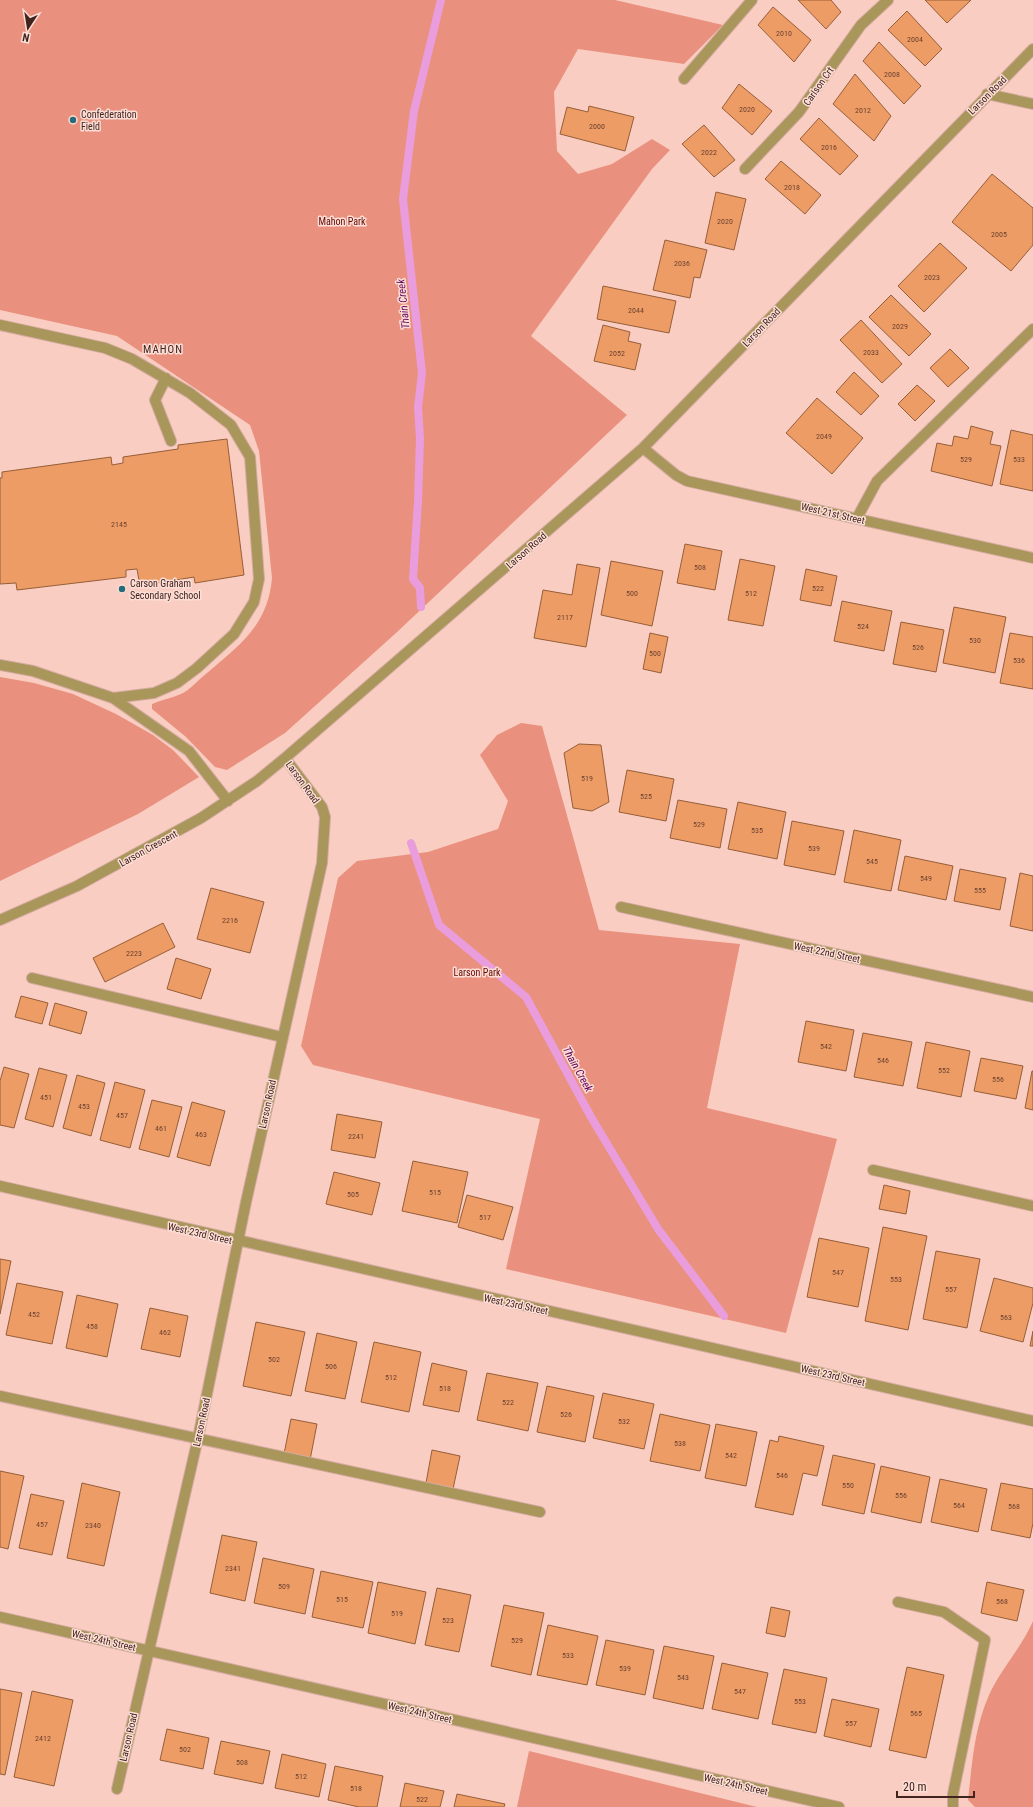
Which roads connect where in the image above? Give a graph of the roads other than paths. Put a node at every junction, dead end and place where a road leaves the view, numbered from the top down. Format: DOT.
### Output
graph roads {
  1 [pos="752,0"];
  2 [pos="888,0"];
  3 [pos="1033,49"];
  4 [pos="684,79"];
  5 [pos="987,94"];
  6 [pos="1033,104"];
  7 [pos="744,169"];
  8 [pos="0,325"];
  9 [pos="1033,328"];
  10 [pos="166,378"];
  11 [pos="171,441"];
  12 [pos="643,448"];
  13 [pos="857,518"];
  14 [pos="1033,558"];
  15 [pos="0,665"];
  16 [pos="113,698"];
  17 [pos="285,758"];
  18 [pos="228,801"];
  19 [pos="621,907"];
  20 [pos="0,920"];
  21 [pos="32,978"];
  22 [pos="1033,997"];
  23 [pos="282,1038"];
  24 [pos="872,1170"];
  25 [pos="0,1186"];
  26 [pos="1033,1206"];
  27 [pos="237,1242"];
  28 [pos="0,1396"];
  29 [pos="1033,1421"];
  30 [pos="198,1438"];
  31 [pos="540,1512"];
  32 [pos="898,1602"];
  33 [pos="0,1617"];
  34 [pos="148,1650"];
  35 [pos="116,1789"];
  36 [pos="839,1807"];
  37 [pos="953,1807"];
  1 -- 4 [label="street"];
  2 -- 7 [label="street, Carlson Crt"];
  3 -- 5 [label="street, Larson Road"];
  5 -- 6 [label="street"];
  5 -- 12 [label="street, Larson Road"];
  8 -- 10 [label="street"];
  9 -- 13 [label="street"];
  10 -- 11 [label="street"];
  10 -- 16 [label="street"];
  12 -- 13 [label="street, West 21st Street"];
  12 -- 17 [label="street, Larson Road"];
  13 -- 14 [label="street, West 21st Street"];
  15 -- 16 [label="street"];
  16 -- 18 [label="street"];
  17 -- 18 [label="street, Larson Crescent"];
  17 -- 23 [label="street, Larson Road"];
  18 -- 20 [label="street, Larson Crescent"];
  19 -- 22 [label="street, West 22nd Street"];
  21 -- 23 [label="street"];
  23 -- 27 [label="street, Larson Road"];
  24 -- 26 [label="street"];
  25 -- 27 [label="street, West 23rd Street"];
  27 -- 29 [label="street, West 23rd Street"];
  27 -- 30 [label="street, Larson Road"];
  28 -- 30 [label="street"];
  30 -- 31 [label="street"];
  30 -- 34 [label="street, Larson Road"];
  32 -- 37 [label="street"];
  33 -- 34 [label="street, West 24th Street"];
  34 -- 35 [label="street, Larson Road"];
  34 -- 36 [label="street, West 24th Street"];
}
